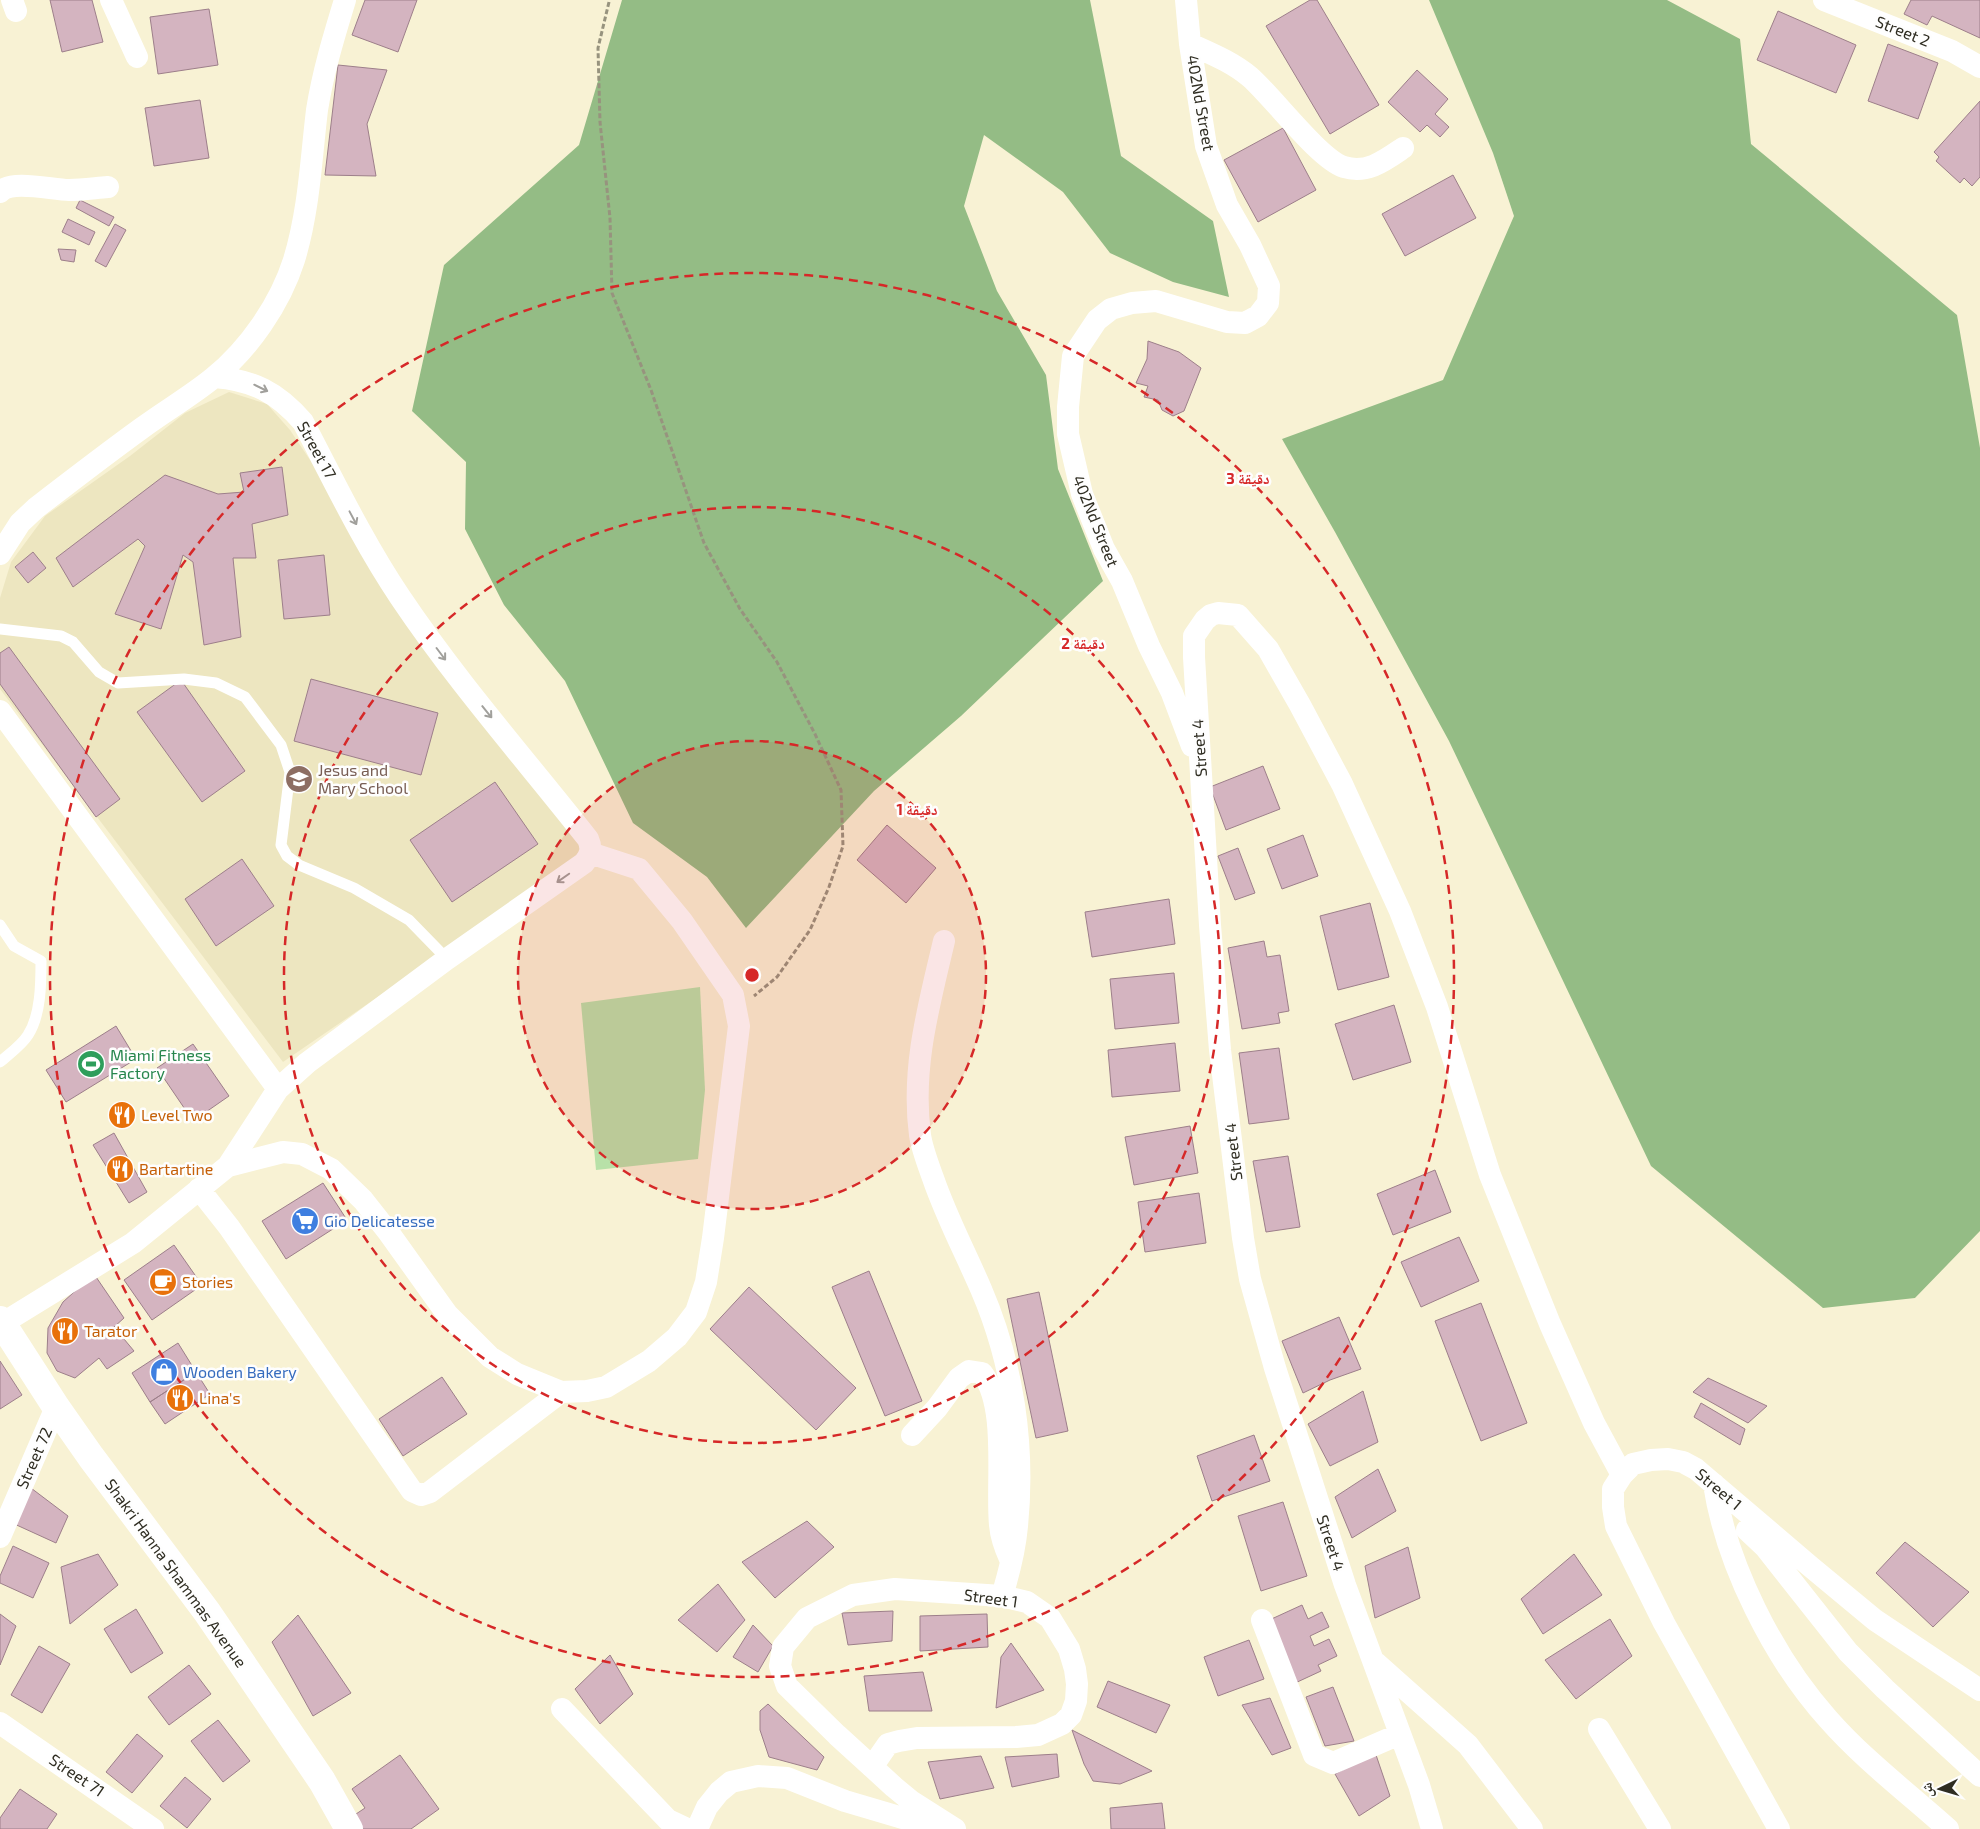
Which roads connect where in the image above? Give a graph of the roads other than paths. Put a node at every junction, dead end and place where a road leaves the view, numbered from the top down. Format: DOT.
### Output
graph roads {
  1 [pos="111,0"];
  2 [pos="345,0"];
  3 [pos="1186,0"];
  4 [pos="1824,0"];
  5 [pos="1190,44"];
  6 [pos="137,57"];
  7 [pos="1980,67"];
  8 [pos="1403,148"];
  9 [pos="108,187"];
  10 [pos="0,192"];
  11 [pos="214,377"];
  12 [pos="0,554"];
  13 [pos="0,629"];
  14 [pos="0,712"];
  15 [pos="1200,769"];
  16 [pos="590,853"];
  17 [pos="0,924"];
  18 [pos="944,941"];
  19 [pos="447,959"];
  20 [pos="0,1062"];
  21 [pos="278,1089"];
  22 [pos="228,1166"];
  23 [pos="199,1189"];
  24 [pos="2,1321"];
  25 [pos="561,1392"];
  26 [pos="56,1407"];
  27 [pos="912,1435"];
  28 [pos="1622,1475"];
  29 [pos="1716,1494"];
  30 [pos="0,1537"];
  31 [pos="1011,1563"];
  32 [pos="1002,1596"];
  33 [pos="1262,1620"];
  34 [pos="1373,1661"];
  35 [pos="1980,1690"];
  36 [pos="562,1709"];
  37 [pos="0,1723"];
  38 [pos="1599,1730"];
  39 [pos="1400,1734"];
  40 [pos="872,1767"];
  41 [pos="1980,1776"];
  42 [pos="153,1829"];
  43 [pos="349,1829"];
  44 [pos="687,1829"];
  45 [pos="697,1829"];
  46 [pos="940,1829"];
  47 [pos="955,1829"];
  48 [pos="1432,1829"];
  49 [pos="1532,1829"];
  50 [pos="1660,1829"];
  51 [pos="1779,1829"];
  52 [pos="1948,1829"];
  1 -- 6 [label="street"];
  2 -- 11 [label="street"];
  3 -- 5 [label="street, 402Nd Street"];
  4 -- 7 [label="street, Street 2"];
  5 -- 8 [label="street"];
  5 -- 15 [label="street, 402Nd Street"];
  9 -- 10 [label="street"];
  11 -- 12 [label="street"];
  11 -- 16 [label="street, Street 17, one-way"];
  13 -- 19 [label="lane"];
  14 -- 21 [label="street"];
  15 -- 28 [label="street, Street 4"];
  15 -- 34 [label="street, Street 4"];
  16 -- 19 [label="street, one-way"];
  16 -- 25 [label="street"];
  17 -- 20 [label="lane"];
  18 -- 31 [label="street"];
  19 -- 21 [label="street"];
  21 -- 22 [label="street"];
  22 -- 23 [label="street"];
  22 -- 25 [label="street"];
  23 -- 24 [label="street"];
  23 -- 25 [label="street"];
  24 -- 26 [label="street, Shakri Hanna Shammas Avenue"];
  26 -- 30 [label="street, Street 72"];
  26 -- 43 [label="street, Shakri Hanna Shammas Avenue"];
  27 -- 31 [label="street"];
  28 -- 29 [label="street, Street 1"];
  28 -- 51 [label="street"];
  29 -- 35 [label="street, Street 1"];
  29 -- 41 [label="street"];
  29 -- 52 [label="street"];
  31 -- 32 [label="street"];
  32 -- 40 [label="street, Street 1"];
  32 -- 40 [label="street, Street 1"];
  33 -- 39 [label="street"];
  34 -- 39 [label="street, Street 4"];
  34 -- 49 [label="street"];
  36 -- 44 [label="street"];
  37 -- 42 [label="street, Street 71"];
  38 -- 50 [label="street"];
  39 -- 48 [label="street, Street 4"];
  40 -- 47 [label="street, Street 1"];
  45 -- 46 [label="street"];
}
